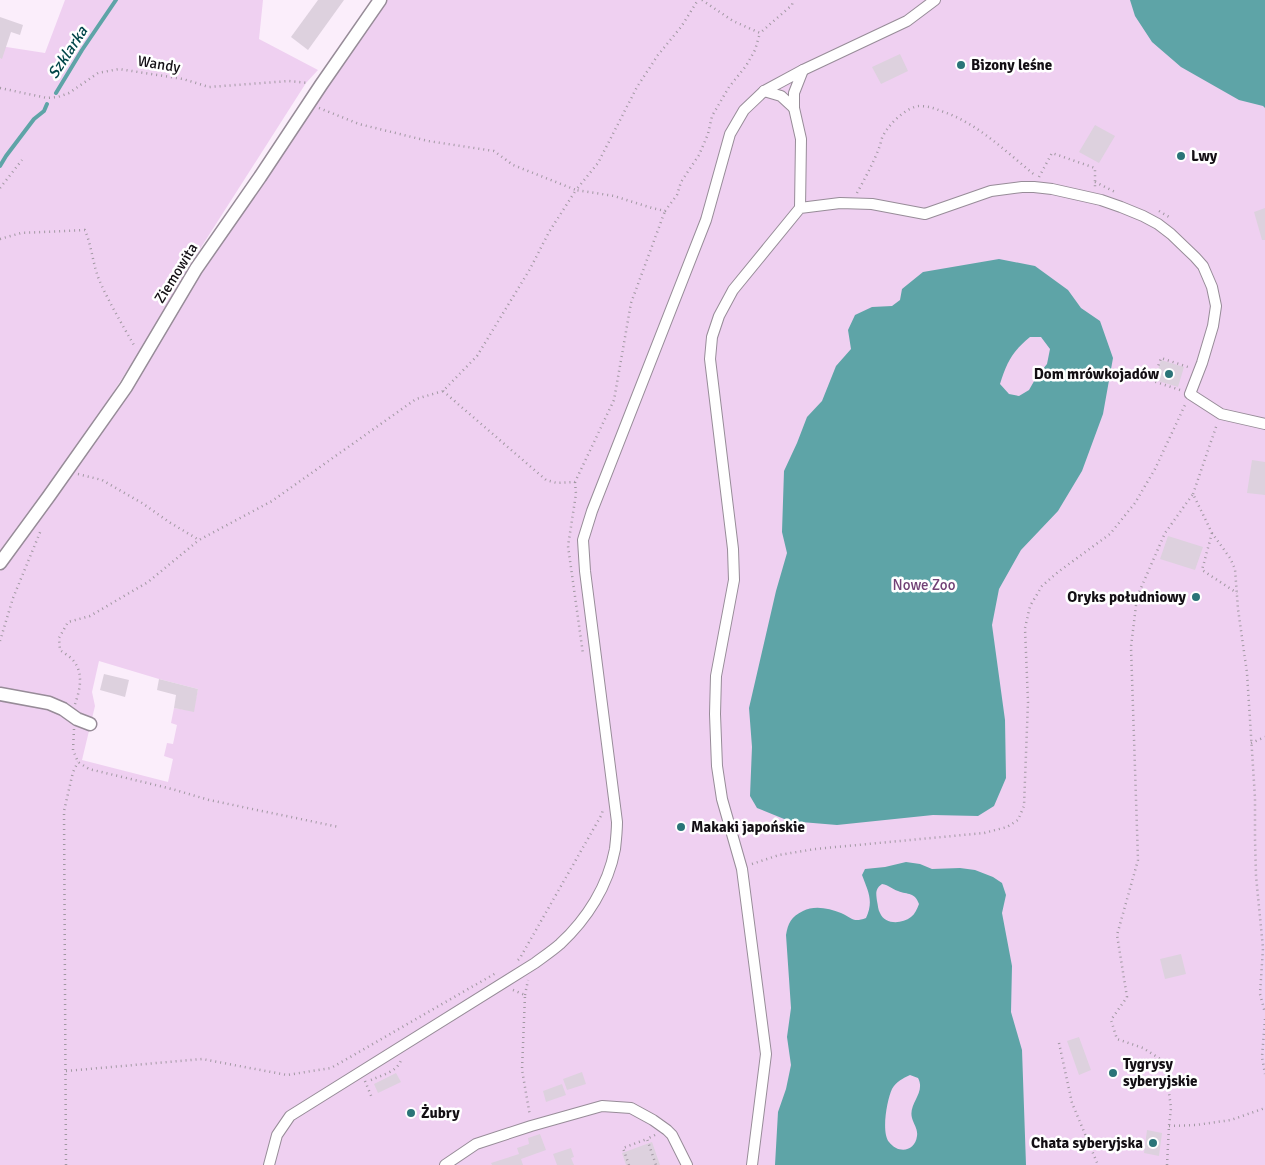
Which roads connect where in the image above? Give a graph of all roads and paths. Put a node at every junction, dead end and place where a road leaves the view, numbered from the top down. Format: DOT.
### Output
graph roads {
  1 [pos="380,0"];
  2 [pos="700,0"];
  3 [pos="793,0"];
  4 [pos="935,0"];
  5 [pos="760,33"];
  6 [pos="803,70"];
  7 [pos="321,85"];
  8 [pos="0,88"];
  9 [pos="764,91"];
  10 [pos="309,103"];
  11 [pos="794,108"];
  12 [pos="22,160"];
  13 [pos="0,188"];
  14 [pos="576,190"];
  15 [pos="1096,199"];
  16 [pos="852,203"];
  17 [pos="800,208"];
  18 [pos="665,211"];
  19 [pos="0,239"];
  20 [pos="142,359"];
  21 [pos="1199,371"];
  22 [pos="444,391"];
  23 [pos="1190,394"];
  24 [pos="1221,414"];
  25 [pos="1265,424"];
  26 [pos="66,472"];
  27 [pos="575,482"];
  28 [pos="1193,494"];
  29 [pos="41,529"];
  30 [pos="1212,532"];
  31 [pos="198,540"];
  32 [pos="0,563"];
  33 [pos="1237,593"];
  34 [pos="0,641"];
  35 [pos="583,655"];
  36 [pos="0,694"];
  37 [pos="74,717"];
  38 [pos="90,724"];
  39 [pos="1265,737"];
  40 [pos="1252,743"];
  41 [pos="78,762"];
  42 [pos="604,804"];
  43 [pos="339,827"];
  44 [pos="742,869"];
  45 [pos="516,961"];
  46 [pos="500,970"];
  47 [pos="500,984"];
  48 [pos="1265,1013"];
  49 [pos="1265,1019"];
  50 [pos="1059,1043"];
  51 [pos="1264,1057"];
  52 [pos="66,1071"];
  53 [pos="358,1073"];
  54 [pos="1265,1074"];
  55 [pos="372,1098"];
  56 [pos="1265,1108"];
  57 [pos="532,1126"];
  58 [pos="1169,1126"];
  59 [pos="667,1130"];
  60 [pos="647,1139"];
  61 [pos="66,1165"];
  62 [pos="269,1165"];
  63 [pos="445,1165"];
  64 [pos="629,1165"];
  65 [pos="656,1165"];
  66 [pos="687,1165"];
  67 [pos="752,1165"];
  68 [pos="1098,1165"];
  69 [pos="1167,1165"];
  1 -- 7 [label="street, Ziemowita"];
  2 -- 5 [label="path"];
  2 -- 14 [label="path"];
  3 -- 5 [label="path"];
  4 -- 6 [label="street"];
  5 -- 18 [label="path"];
  6 -- 9 [label="street"];
  6 -- 11 [label="street"];
  7 -- 8 [label="path, Wandy"];
  7 -- 10 [label="street, Ziemowita"];
  9 -- 11 [label="street"];
  9 -- 47 [label="street"];
  10 -- 14 [label="path"];
  10 -- 20 [label="street, Ziemowita"];
  11 -- 17 [label="street"];
  12 -- 13 [label="path"];
  14 -- 18 [label="path"];
  14 -- 22 [label="path"];
  15 -- 16 [label="street"];
  15 -- 16 [label="path"];
  15 -- 21 [label="street"];
  16 -- 17 [label="street"];
  17 -- 44 [label="street"];
  18 -- 27 [label="path"];
  19 -- 20 [label="path"];
  20 -- 26 [label="street, Ziemowita"];
  21 -- 23 [label="street"];
  21 -- 23 [label="path"];
  22 -- 27 [label="path"];
  22 -- 31 [label="path"];
  23 -- 24 [label="street"];
  23 -- 44 [label="path"];
  24 -- 25 [label="street"];
  24 -- 28 [label="path"];
  26 -- 31 [label="path"];
  26 -- 32 [label="street, Ziemowita"];
  27 -- 35 [label="path"];
  28 -- 30 [label="path"];
  28 -- 58 [label="path"];
  29 -- 34 [label="path"];
  30 -- 33 [label="path"];
  30 -- 33 [label="path"];
  31 -- 37 [label="path"];
  33 -- 40 [label="path"];
  36 -- 37 [label="street"];
  37 -- 38 [label="street"];
  37 -- 41 [label="path"];
  39 -- 40 [label="path"];
  40 -- 48 [label="path"];
  41 -- 43 [label="path"];
  41 -- 52 [label="path"];
  42 -- 45 [label="path"];
  44 -- 67 [label="street"];
  46 -- 52 [label="path"];
  47 -- 53 [label="street"];
  47 -- 57 [label="path"];
  49 -- 51 [label="path"];
  50 -- 68 [label="path"];
  51 -- 54 [label="path"];
  52 -- 61 [label="path"];
  53 -- 55 [label="path"];
  53 -- 62 [label="street"];
  56 -- 58 [label="path"];
  57 -- 59 [label="street"];
  57 -- 63 [label="street"];
  58 -- 69 [label="path"];
  59 -- 60 [label="path"];
  59 -- 66 [label="street"];
  60 -- 64 [label="path"];
  60 -- 65 [label="path"];
}
